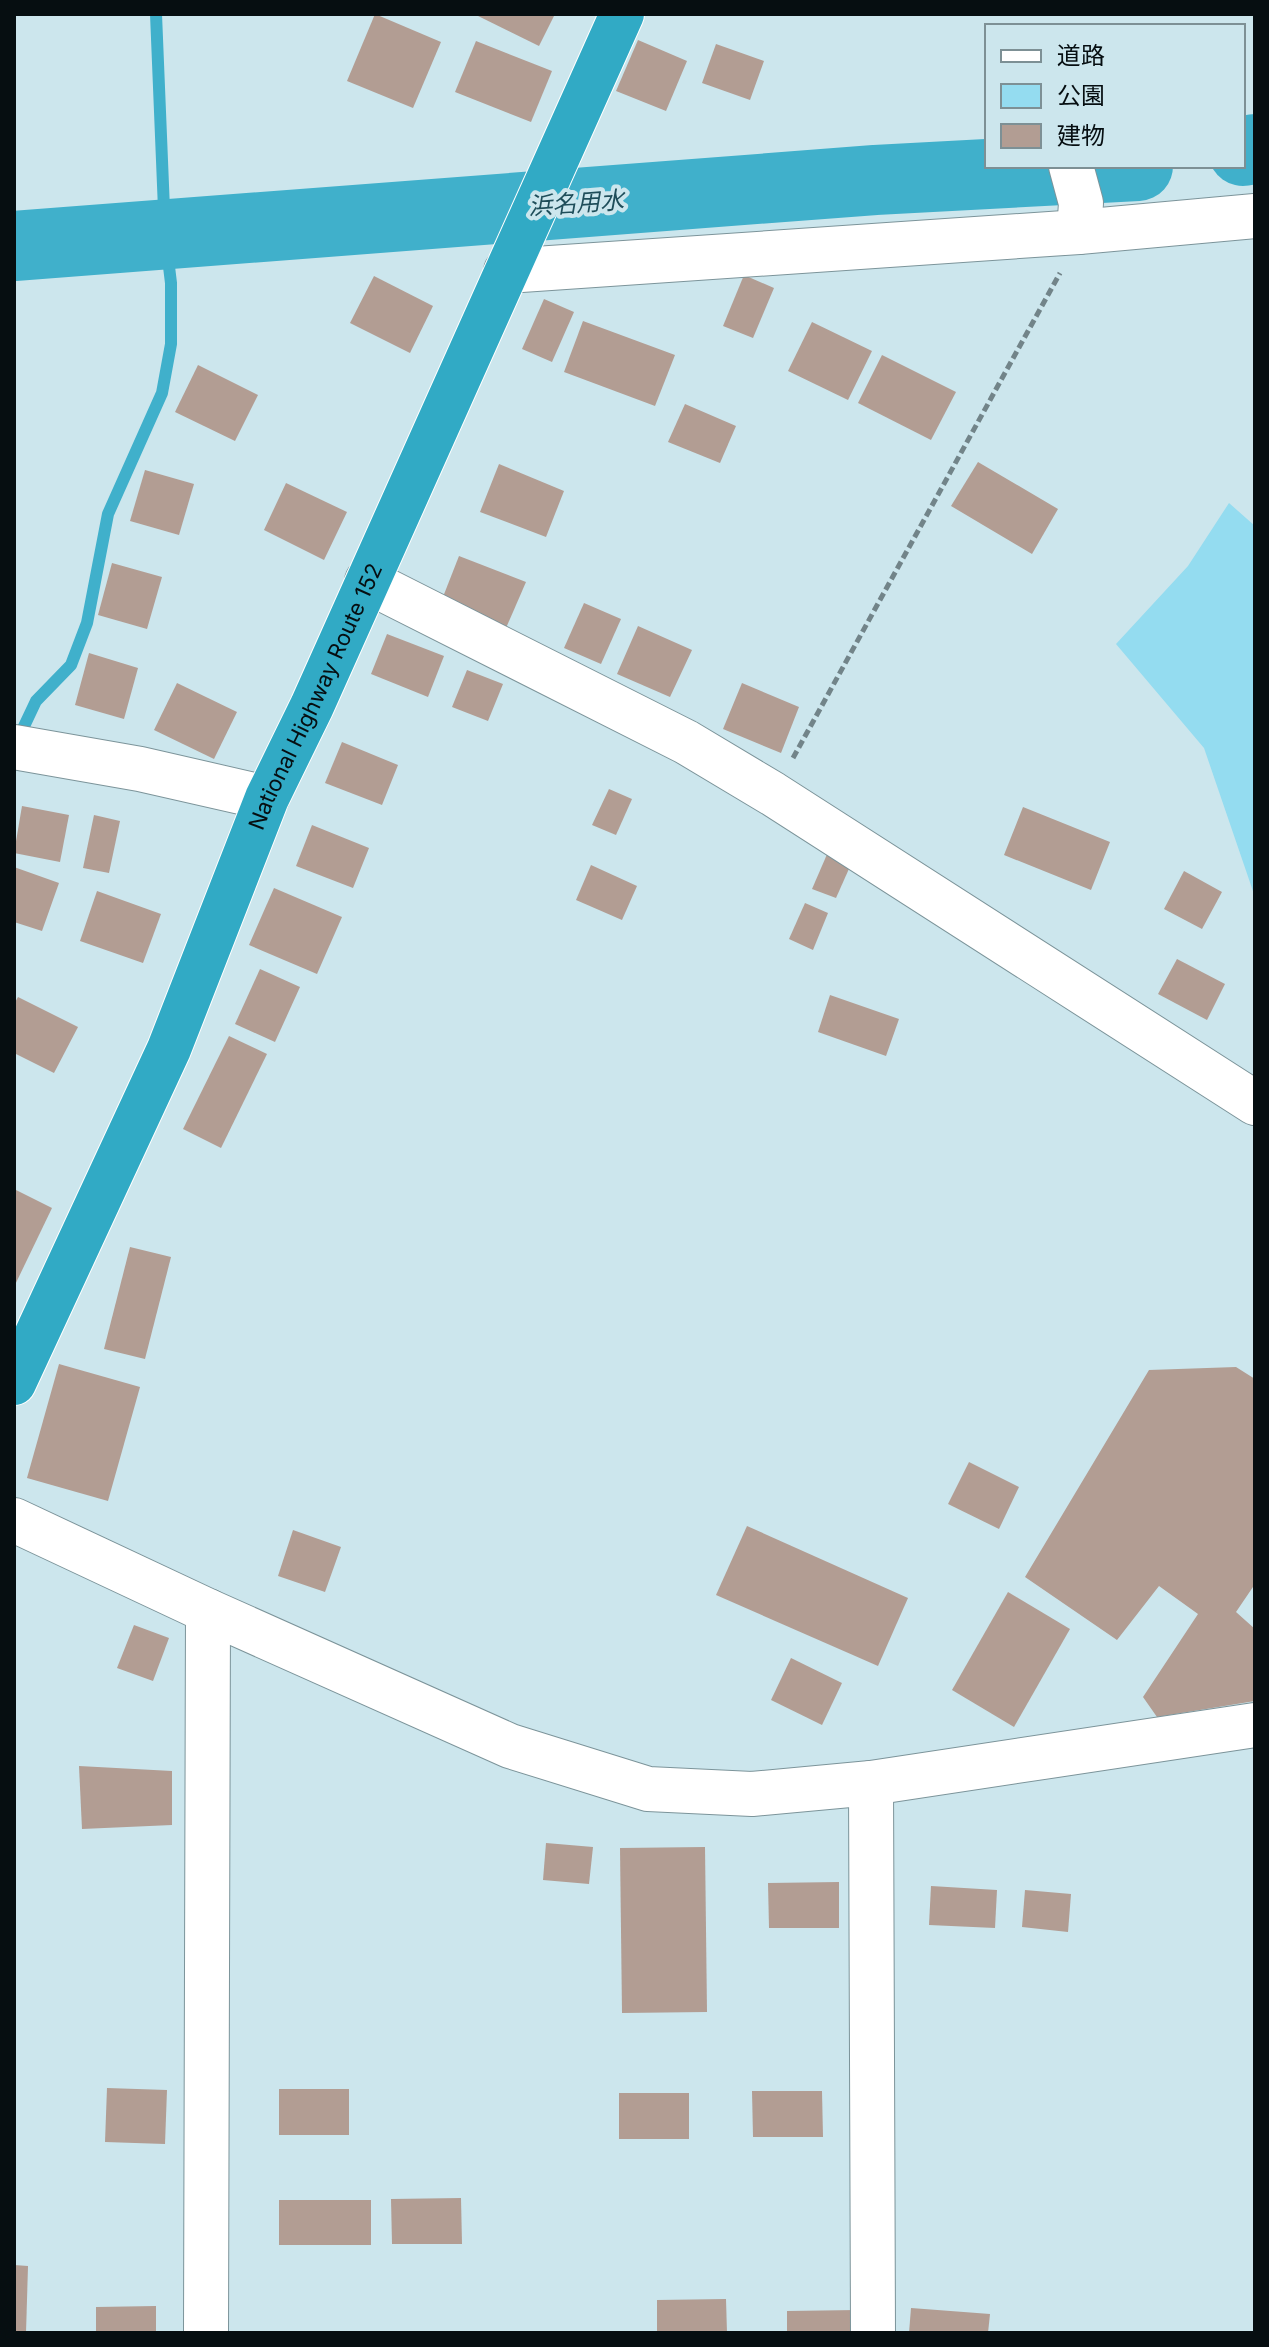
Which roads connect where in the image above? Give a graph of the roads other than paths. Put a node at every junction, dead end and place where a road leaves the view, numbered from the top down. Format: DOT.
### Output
graph roads {
  1 [pos="622,14"];
  2 [pos="1077,200"];
  3 [pos="1255,216"];
  4 [pos="513,256"];
  5 [pos="367,581"];
  6 [pos="20,749"];
  7 [pos="267,798"];
  8 [pos="1255,1103"];
  9 [pos="14,1383"];
  10 [pos="14,1520"];
  11 [pos="208,1611"];
  12 [pos="1255,1725"];
  13 [pos="871,1783"];
  14 [pos="206,2333"];
  15 [pos="873,2333"];
  1 -- 4 [label="highway, National Highway Route 152"];
  2 -- 3 [label="street"];
  2 -- 4 [label="street"];
  4 -- 5 [label="highway, National Highway Route 152"];
  5 -- 7 [label="highway, National Highway Route 152"];
  5 -- 8 [label="street"];
  6 -- 7 [label="street"];
  7 -- 9 [label="highway, National Highway Route 152"];
  10 -- 11 [label="street"];
  11 -- 13 [label="street"];
  11 -- 14 [label="street"];
  12 -- 13 [label="street"];
  13 -- 15 [label="street"];
}
